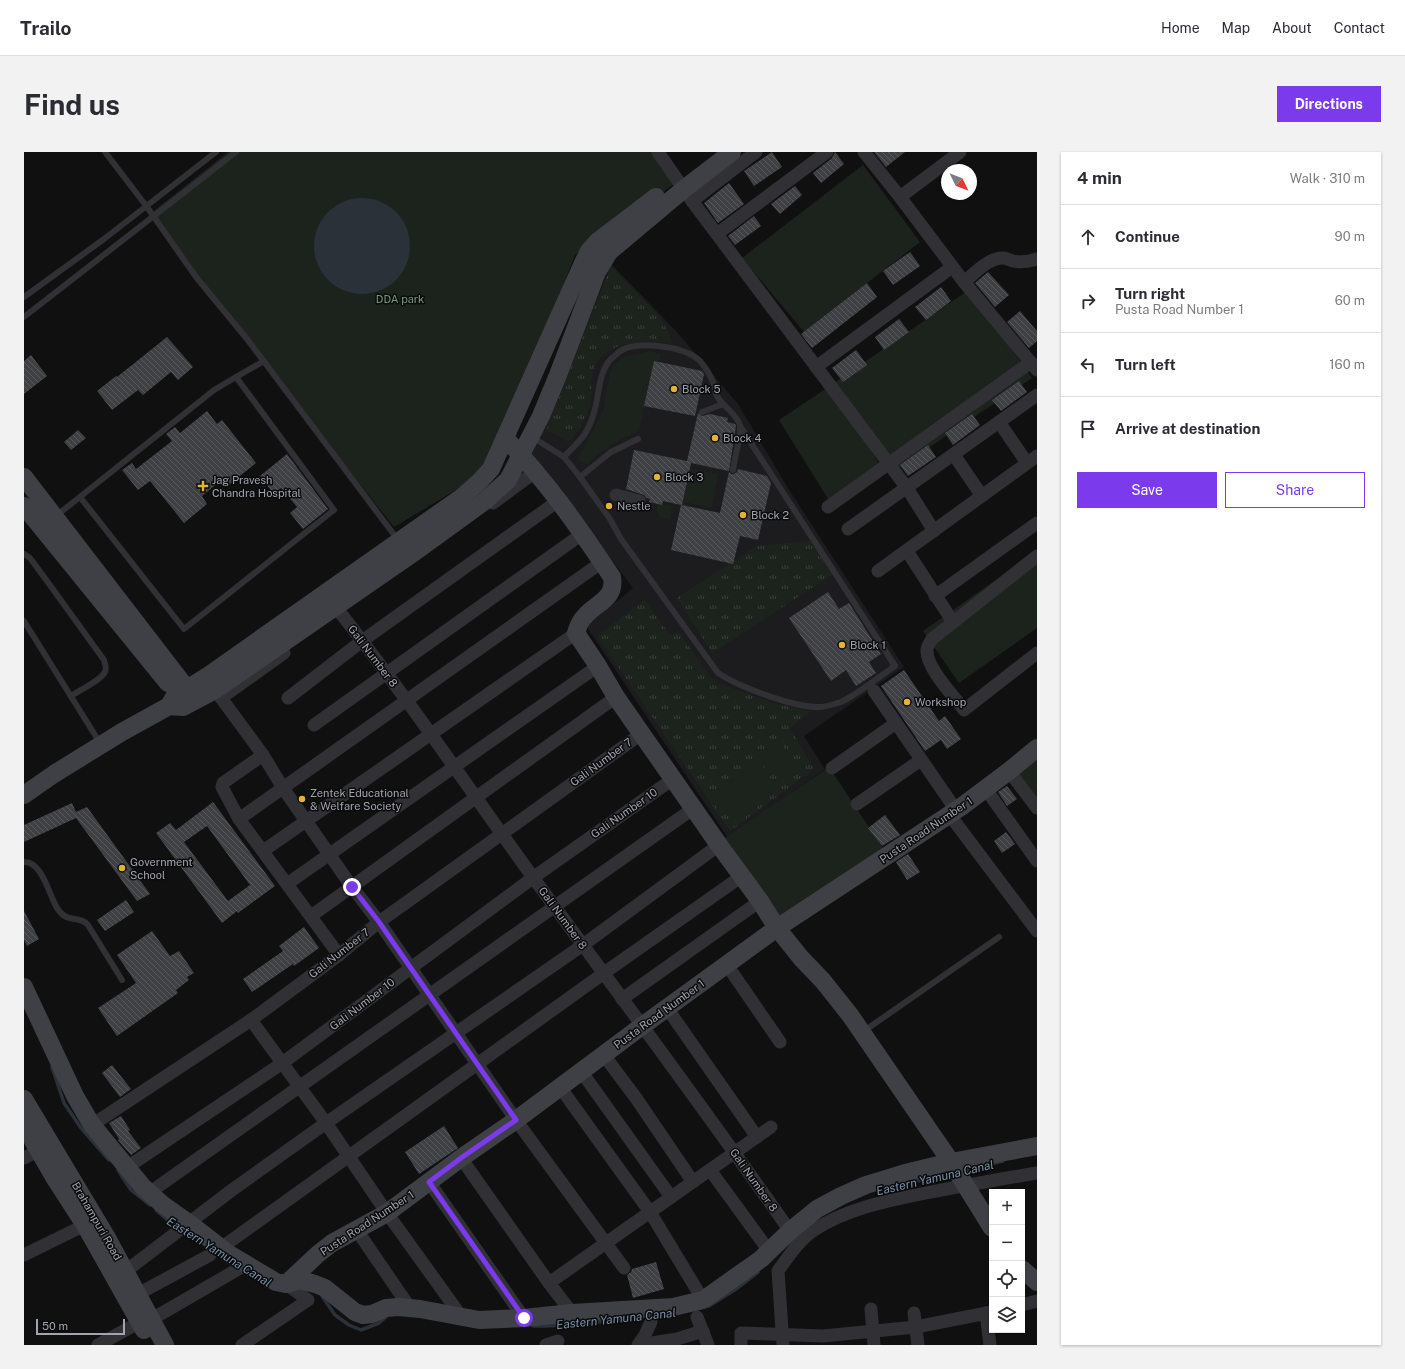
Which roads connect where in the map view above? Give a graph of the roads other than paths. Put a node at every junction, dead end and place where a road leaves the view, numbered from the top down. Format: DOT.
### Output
graph roads {
  1 [pos="105,152"];
  2 [pos="216,152"];
  3 [pos="236,152"];
  4 [pos="658,152"];
  5 [pos="714,152"];
  6 [pos="732,152"];
  7 [pos="756,152"];
  8 [pos="827,152"];
  9 [pos="864,152"];
  10 [pos="960,152"];
  11 [pos="685,190"];
  12 [pos="900,197"];
  13 [pos="147,207"];
  14 [pos="154,216"];
  15 [pos="717,234"];
  16 [pos="1037,259"];
  17 [pos="952,267"];
  18 [pos="964,282"];
  19 [pos="24,296"];
  20 [pos="24,317"];
  21 [pos="264,361"];
  22 [pos="1034,366"];
  23 [pos="816,367"];
  24 [pos="236,377"];
  25 [pos="1037,396"];
  26 [pos="723,404"];
  27 [pos="702,412"];
  28 [pos="999,422"];
  29 [pos="740,426"];
  30 [pos="531,436"];
  31 [pos="505,438"];
  32 [pos="638,439"];
  33 [pos="521,455"];
  34 [pos="954,455"];
  35 [pos="564,457"];
  36 [pos="1032,460"];
  37 [pos="889,464"];
  38 [pos="732,470"];
  39 [pos="535,472"];
  40 [pos="24,477"];
  41 [pos="580,477"];
  42 [pos="907,488"];
  43 [pos="616,496"];
  44 [pos="982,496"];
  45 [pos="80,497"];
  46 [pos="558,501"];
  47 [pos="638,503"];
  48 [pos="24,506"];
  49 [pos="828,507"];
  50 [pos="55,517"];
  51 [pos="1037,523"];
  52 [pos="848,529"];
  53 [pos="934,531"];
  54 [pos="582,534"];
  55 [pos="404,549"];
  56 [pos="907,551"];
  57 [pos="24,554"];
  58 [pos="1037,556"];
  59 [pos="602,562"];
  60 [pos="878,571"];
  61 [pos="935,596"];
  62 [pos="338,609"];
  63 [pos="24,621"];
  64 [pos="952,622"];
  65 [pos="576,633"];
  66 [pos="362,641"];
  67 [pos="1037,652"];
  68 [pos="598,666"];
  69 [pos="386,673"];
  70 [pos="874,691"];
  71 [pos="218,694"];
  72 [pos="71,696"];
  73 [pos="616,697"];
  74 [pos="288,698"];
  75 [pos="183,699"];
  76 [pos="406,700"];
  77 [pos="896,723"];
  78 [pos="314,725"];
  79 [pos="431,734"];
  80 [pos="641,734"];
  81 [pos="101,745"];
  82 [pos="1037,748"];
  83 [pos="263,755"];
  84 [pos="921,760"];
  85 [pos="454,767"];
  86 [pos="832,768"];
  87 [pos="1009,771"];
  88 [pos="673,779"];
  89 [pos="283,788"];
  90 [pos="985,788"];
  91 [pos="24,795"];
  92 [pos="476,798"];
  93 [pos="857,804"];
  94 [pos="694,808"];
  95 [pos="1037,808"];
  96 [pos="953,812"];
  97 [pos="240,819"];
  98 [pos="307,820"];
  99 [pos="502,834"];
  100 [pos="719,845"];
  101 [pos="263,851"];
  102 [pos="329,854"];
  103 [pos="24,862"];
  104 [pos="1037,862"];
  105 [pos="742,876"];
  106 [pos="534,877"];
  107 [pos="287,884"];
  108 [pos="352,887"];
  109 [pos="760,901"];
  110 [pos="555,906"];
  111 [pos="311,916"];
  112 [pos="379,922"];
  113 [pos="777,928"];
  114 [pos="1037,931"];
  115 [pos="998,936"];
  116 [pos="583,945"];
  117 [pos="339,955"];
  118 [pos="727,965"];
  119 [pos="410,968"];
  120 [pos="604,974"];
  121 [pos="122,980"];
  122 [pos="24,987"];
  123 [pos="429,995"];
  124 [pos="622,999"];
  125 [pos="666,1008"];
  126 [pos="251,1020"];
  127 [pos="642,1026"];
  128 [pos="862,1032"];
  129 [pos="456,1034"];
  130 [pos="780,1042"];
  131 [pos="603,1054"];
  132 [pos="282,1064"];
  133 [pos="478,1066"];
  134 [pos="581,1071"];
  135 [pos="298,1087"];
  136 [pos="560,1087"];
  137 [pos="24,1099"];
  138 [pos="516,1120"];
  139 [pos="326,1123"];
  140 [pos="92,1125"];
  141 [pos="24,1126"];
  142 [pos="771,1127"];
  143 [pos="757,1137"];
  144 [pos="1037,1146"];
  145 [pos="735,1152"];
  146 [pos="31,1154"];
  147 [pos="348,1157"];
  148 [pos="461,1158"];
  149 [pos="126,1168"];
  150 [pos="710,1170"];
  151 [pos="1037,1172"];
  152 [pos="959,1174"];
  153 [pos="429,1182"];
  154 [pos="693,1182"];
  155 [pos="149,1193"];
  156 [pos="671,1197"];
  157 [pos="650,1212"];
  158 [pos="387,1213"];
  159 [pos="189,1223"];
  160 [pos="85,1225"];
  161 [pos="990,1225"];
  162 [pos="356,1229"];
  163 [pos="790,1231"];
  164 [pos="606,1243"];
  165 [pos="215,1252"];
  166 [pos="769,1252"];
  167 [pos="24,1255"];
  168 [pos="247,1264"];
  169 [pos="624,1268"];
  170 [pos="1025,1272"];
  171 [pos="120,1274"];
  172 [pos="1037,1282"];
  173 [pos="549,1283"];
  174 [pos="289,1287"];
  175 [pos="138,1294"];
  176 [pos="703,1300"];
  177 [pos="1037,1301"];
  178 [pos="1025,1304"];
  179 [pos="410,1308"];
  180 [pos="871,1309"];
  181 [pos="989,1312"];
  182 [pos="572,1313"];
  183 [pos="914,1313"];
  184 [pos="460,1316"];
  185 [pos="697,1317"];
  186 [pos="524,1318"];
  187 [pos="146,1321"];
  188 [pos="651,1322"];
  189 [pos="916,1327"];
  190 [pos="702,1331"];
  191 [pos="872,1331"];
  192 [pos="990,1333"];
  193 [pos="783,1340"];
  194 [pos="98,1345"];
  195 [pos="153,1345"];
  196 [pos="165,1345"];
  197 [pos="242,1345"];
  198 [pos="638,1345"];
  199 [pos="708,1345"];
  200 [pos="741,1345"];
  201 [pos="874,1345"];
  202 [pos="918,1345"];
  203 [pos="990,1345"];
  1 -- 13 [label="lane"];
  2 -- 13 [label="lane"];
  3 -- 14 [label="lane"];
  4 -- 11 [label="street"];
  5 -- 11 [label="street"];
  6 -- 11 [label="street"];
  7 -- 11 [label="street"];
  8 -- 15 [label="street"];
  9 -- 12 [label="street"];
  10 -- 12 [label="street"];
  11 -- 15 [label="street"];
  11 -- 30 [label="street"];
  11 -- 31 [label="street"];
  12 -- 17 [label="street"];
  13 -- 14 [label="lane"];
  13 -- 19 [label="lane"];
  14 -- 20 [label="lane"];
  14 -- 21 [label="lane"];
  15 -- 23 [label="street"];
  16 -- 18 [label="street"];
  17 -- 18 [label="street"];
  17 -- 23 [label="street"];
  18 -- 22 [label="street"];
  21 -- 24 [label="lane"];
  21 -- 55 [label="lane"];
  22 -- 37 [label="street"];
  23 -- 37 [label="street"];
  24 -- 45 [label="lane"];
  24 -- 45 [label="lane"];
  25 -- 28 [label="street"];
  26 -- 27 [label="lane"];
  26 -- 29 [label="lane"];
  26 -- 35 [label="lane"];
  28 -- 34 [label="street"];
  28 -- 36 [label="street"];
  29 -- 38 [label="lane"];
  29 -- 41 [label="lane"];
  30 -- 33 [label="street"];
  30 -- 35 [label="lane"];
  31 -- 33 [label="street"];
  31 -- 55 [label="street"];
  32 -- 41 [label="lane"];
  33 -- 39 [label="street"];
  33 -- 55 [label="street"];
  34 -- 42 [label="street"];
  34 -- 44 [label="street"];
  35 -- 41 [label="lane"];
  36 -- 44 [label="street"];
  37 -- 42 [label="street"];
  37 -- 49 [label="street"];
  39 -- 46 [label="street"];
  39 -- 62 [label="street"];
  40 -- 50 [label="street"];
  42 -- 52 [label="street"];
  42 -- 53 [label="street"];
  43 -- 47 [label="street"];
  44 -- 53 [label="street"];
  45 -- 50 [label="lane"];
  46 -- 54 [label="street"];
  46 -- 66 [label="street"];
  48 -- 75 [label="street"];
  50 -- 75 [label="street"];
  51 -- 61 [label="street"];
  53 -- 56 [label="street"];
  54 -- 59 [label="street"];
  54 -- 69 [label="street"];
  55 -- 62 [label="street"];
  55 -- 75 [label="street"];
  56 -- 60 [label="street"];
  56 -- 61 [label="street"];
  57 -- 72 [label="lane"];
  58 -- 64 [label="street"];
  59 -- 65 [label="street"];
  59 -- 76 [label="street"];
  61 -- 64 [label="street"];
  62 -- 66 [label="street, Gali Number 8"];
  62 -- 71 [label="street"];
  63 -- 72 [label="lane"];
  64 -- 67 [label="street"];
  65 -- 68 [label="street"];
  65 -- 79 [label="street"];
  66 -- 69 [label="street, Gali Number 8"];
  66 -- 74 [label="street"];
  68 -- 73 [label="street"];
  68 -- 85 [label="street"];
  69 -- 76 [label="street, Gali Number 8"];
  69 -- 78 [label="street"];
  70 -- 77 [label="street"];
  71 -- 75 [label="street"];
  71 -- 83 [label="street"];
  72 -- 81 [label="lane"];
  73 -- 80 [label="street"];
  73 -- 92 [label="street"];
  75 -- 81 [label="street"];
  76 -- 79 [label="street, Gali Number 8"];
  76 -- 89 [label="street"];
  77 -- 84 [label="street"];
  77 -- 86 [label="street"];
  79 -- 85 [label="street, Gali Number 8"];
  79 -- 98 [label="street"];
  80 -- 88 [label="street"];
  80 -- 99 [label="street, Gali Number 7"];
  81 -- 91 [label="street"];
  82 -- 87 [label="street, Pusta Road Number 1"];
  83 -- 89 [label="street"];
  83 -- 97 [label="street"];
  84 -- 93 [label="street"];
  84 -- 96 [label="street"];
  85 -- 92 [label="street, Gali Number 8"];
  85 -- 102 [label="street"];
  87 -- 90 [label="street, Pusta Road Number 1"];
  87 -- 95 [label="street"];
  88 -- 94 [label="street"];
  88 -- 106 [label="street, Gali Number 10"];
  89 -- 97 [label="street"];
  89 -- 98 [label="street"];
  90 -- 96 [label="street, Pusta Road Number 1"];
  90 -- 104 [label="street"];
  92 -- 99 [label="street, Gali Number 8"];
  92 -- 108 [label="street"];
  94 -- 100 [label="street"];
  94 -- 110 [label="street"];
  96 -- 113 [label="street, Pusta Road Number 1"];
  96 -- 114 [label="street"];
  97 -- 101 [label="street"];
  98 -- 101 [label="street"];
  98 -- 102 [label="street"];
  99 -- 106 [label="street, Gali Number 8"];
  99 -- 112 [label="street, Gali Number 7"];
  100 -- 105 [label="street"];
  100 -- 116 [label="street"];
  101 -- 107 [label="street"];
  102 -- 107 [label="street"];
  102 -- 108 [label="street"];
  103 -- 121 [label="lane"];
  105 -- 109 [label="street"];
  105 -- 120 [label="street"];
  106 -- 110 [label="street, Gali Number 8"];
  106 -- 119 [label="street, Gali Number 10"];
  107 -- 111 [label="street"];
  108 -- 111 [label="street"];
  108 -- 112 [label="street"];
  109 -- 113 [label="street"];
  109 -- 124 [label="street"];
  110 -- 116 [label="street, Gali Number 8"];
  110 -- 123 [label="street"];
  111 -- 117 [label="street"];
  112 -- 117 [label="street, Gali Number 7"];
  112 -- 119 [label="street"];
  113 -- 118 [label="street, Pusta Road Number 1"];
  113 -- 128 [label="street"];
  115 -- 128 [label="lane"];
  116 -- 120 [label="street, Gali Number 8"];
  116 -- 129 [label="street"];
  117 -- 126 [label="street, Gali Number 7"];
  118 -- 125 [label="street, Pusta Road Number 1"];
  118 -- 130 [label="street"];
  119 -- 123 [label="street"];
  119 -- 132 [label="street, Gali Number 10"];
  120 -- 124 [label="street, Gali Number 8"];
  120 -- 133 [label="street"];
  122 -- 140 [label="street"];
  123 -- 129 [label="street"];
  123 -- 135 [label="street"];
  124 -- 127 [label="street, Gali Number 8"];
  125 -- 127 [label="street, Pusta Road Number 1"];
  125 -- 143 [label="street"];
  126 -- 132 [label="street"];
  126 -- 140 [label="street, Gali Number 7"];
  127 -- 131 [label="street, Pusta Road Number 1"];
  127 -- 145 [label="street, Gali Number 8"];
  128 -- 152 [label="street"];
  129 -- 133 [label="street"];
  129 -- 139 [label="street"];
  131 -- 134 [label="street, Pusta Road Number 1"];
  131 -- 154 [label="street"];
  132 -- 135 [label="street"];
  132 -- 149 [label="street, Gali Number 10"];
  133 -- 138 [label="street"];
  133 -- 147 [label="street"];
  134 -- 136 [label="street, Pusta Road Number 1"];
  134 -- 156 [label="street"];
  135 -- 139 [label="street"];
  135 -- 155 [label="street"];
  136 -- 138 [label="street, Pusta Road Number 1"];
  136 -- 157 [label="street"];
  137 -- 171 [label="street, Brahampuri Road"];
  138 -- 148 [label="street, Pusta Road Number 1"];
  138 -- 164 [label="street"];
  139 -- 147 [label="street"];
  139 -- 159 [label="street"];
  140 -- 149 [label="street"];
  141 -- 146 [label="street, Brahampuri Road"];
  142 -- 143 [label="street"];
  143 -- 145 [label="street"];
  144 -- 152 [label="street"];
  145 -- 150 [label="street"];
  145 -- 163 [label="street, Gali Number 8"];
  146 -- 160 [label="street, Brahampuri Road"];
  147 -- 158 [label="street"];
  147 -- 165 [label="street"];
  148 -- 153 [label="street, Pusta Road Number 1"];
  148 -- 173 [label="street"];
  149 -- 155 [label="street"];
  150 -- 154 [label="street"];
  150 -- 166 [label="street"];
  151 -- 152 [label="street"];
  152 -- 161 [label="street"];
  152 -- 163 [label="street"];
  152 -- 193 [label="street"];
  153 -- 158 [label="street, Pusta Road Number 1"];
  153 -- 186 [label="street"];
  154 -- 156 [label="street"];
  155 -- 159 [label="street"];
  156 -- 157 [label="street"];
  157 -- 164 [label="street"];
  157 -- 176 [label="street"];
  158 -- 162 [label="street, Pusta Road Number 1"];
  158 -- 184 [label="street"];
  159 -- 165 [label="street"];
  159 -- 171 [label="street"];
  160 -- 167 [label="street"];
  160 -- 171 [label="street, Brahampuri Road"];
  162 -- 174 [label="street, Pusta Road Number 1"];
  162 -- 179 [label="street"];
  163 -- 166 [label="street"];
  164 -- 169 [label="street"];
  164 -- 173 [label="street"];
  165 -- 168 [label="street"];
  165 -- 175 [label="street"];
  166 -- 176 [label="street"];
  168 -- 174 [label="street"];
  168 -- 187 [label="street"];
  170 -- 172 [label="street"];
  171 -- 175 [label="street, Brahampuri Road"];
  171 -- 187 [label="street, Brahampuri Road"];
  173 -- 182 [label="street"];
  174 -- 179 [label="street"];
  174 -- 197 [label="street"];
  175 -- 187 [label="street, Brahampuri Road"];
  176 -- 182 [label="street"];
  177 -- 178 [label="street"];
  179 -- 184 [label="street"];
  180 -- 191 [label="street"];
  181 -- 189 [label="street"];
  182 -- 186 [label="street"];
  183 -- 189 [label="street"];
  184 -- 186 [label="street"];
  185 -- 190 [label="street"];
  187 -- 194 [label="street"];
  187 -- 195 [label="street, Brahampuri Road"];
  187 -- 196 [label="street, Brahampuri Road"];
  188 -- 198 [label="street"];
  189 -- 191 [label="street"];
  189 -- 202 [label="street"];
  190 -- 198 [label="street"];
  190 -- 199 [label="street"];
  191 -- 193 [label="street"];
  191 -- 201 [label="street"];
  192 -- 203 [label="street"];
  193 -- 200 [label="street"];
}
